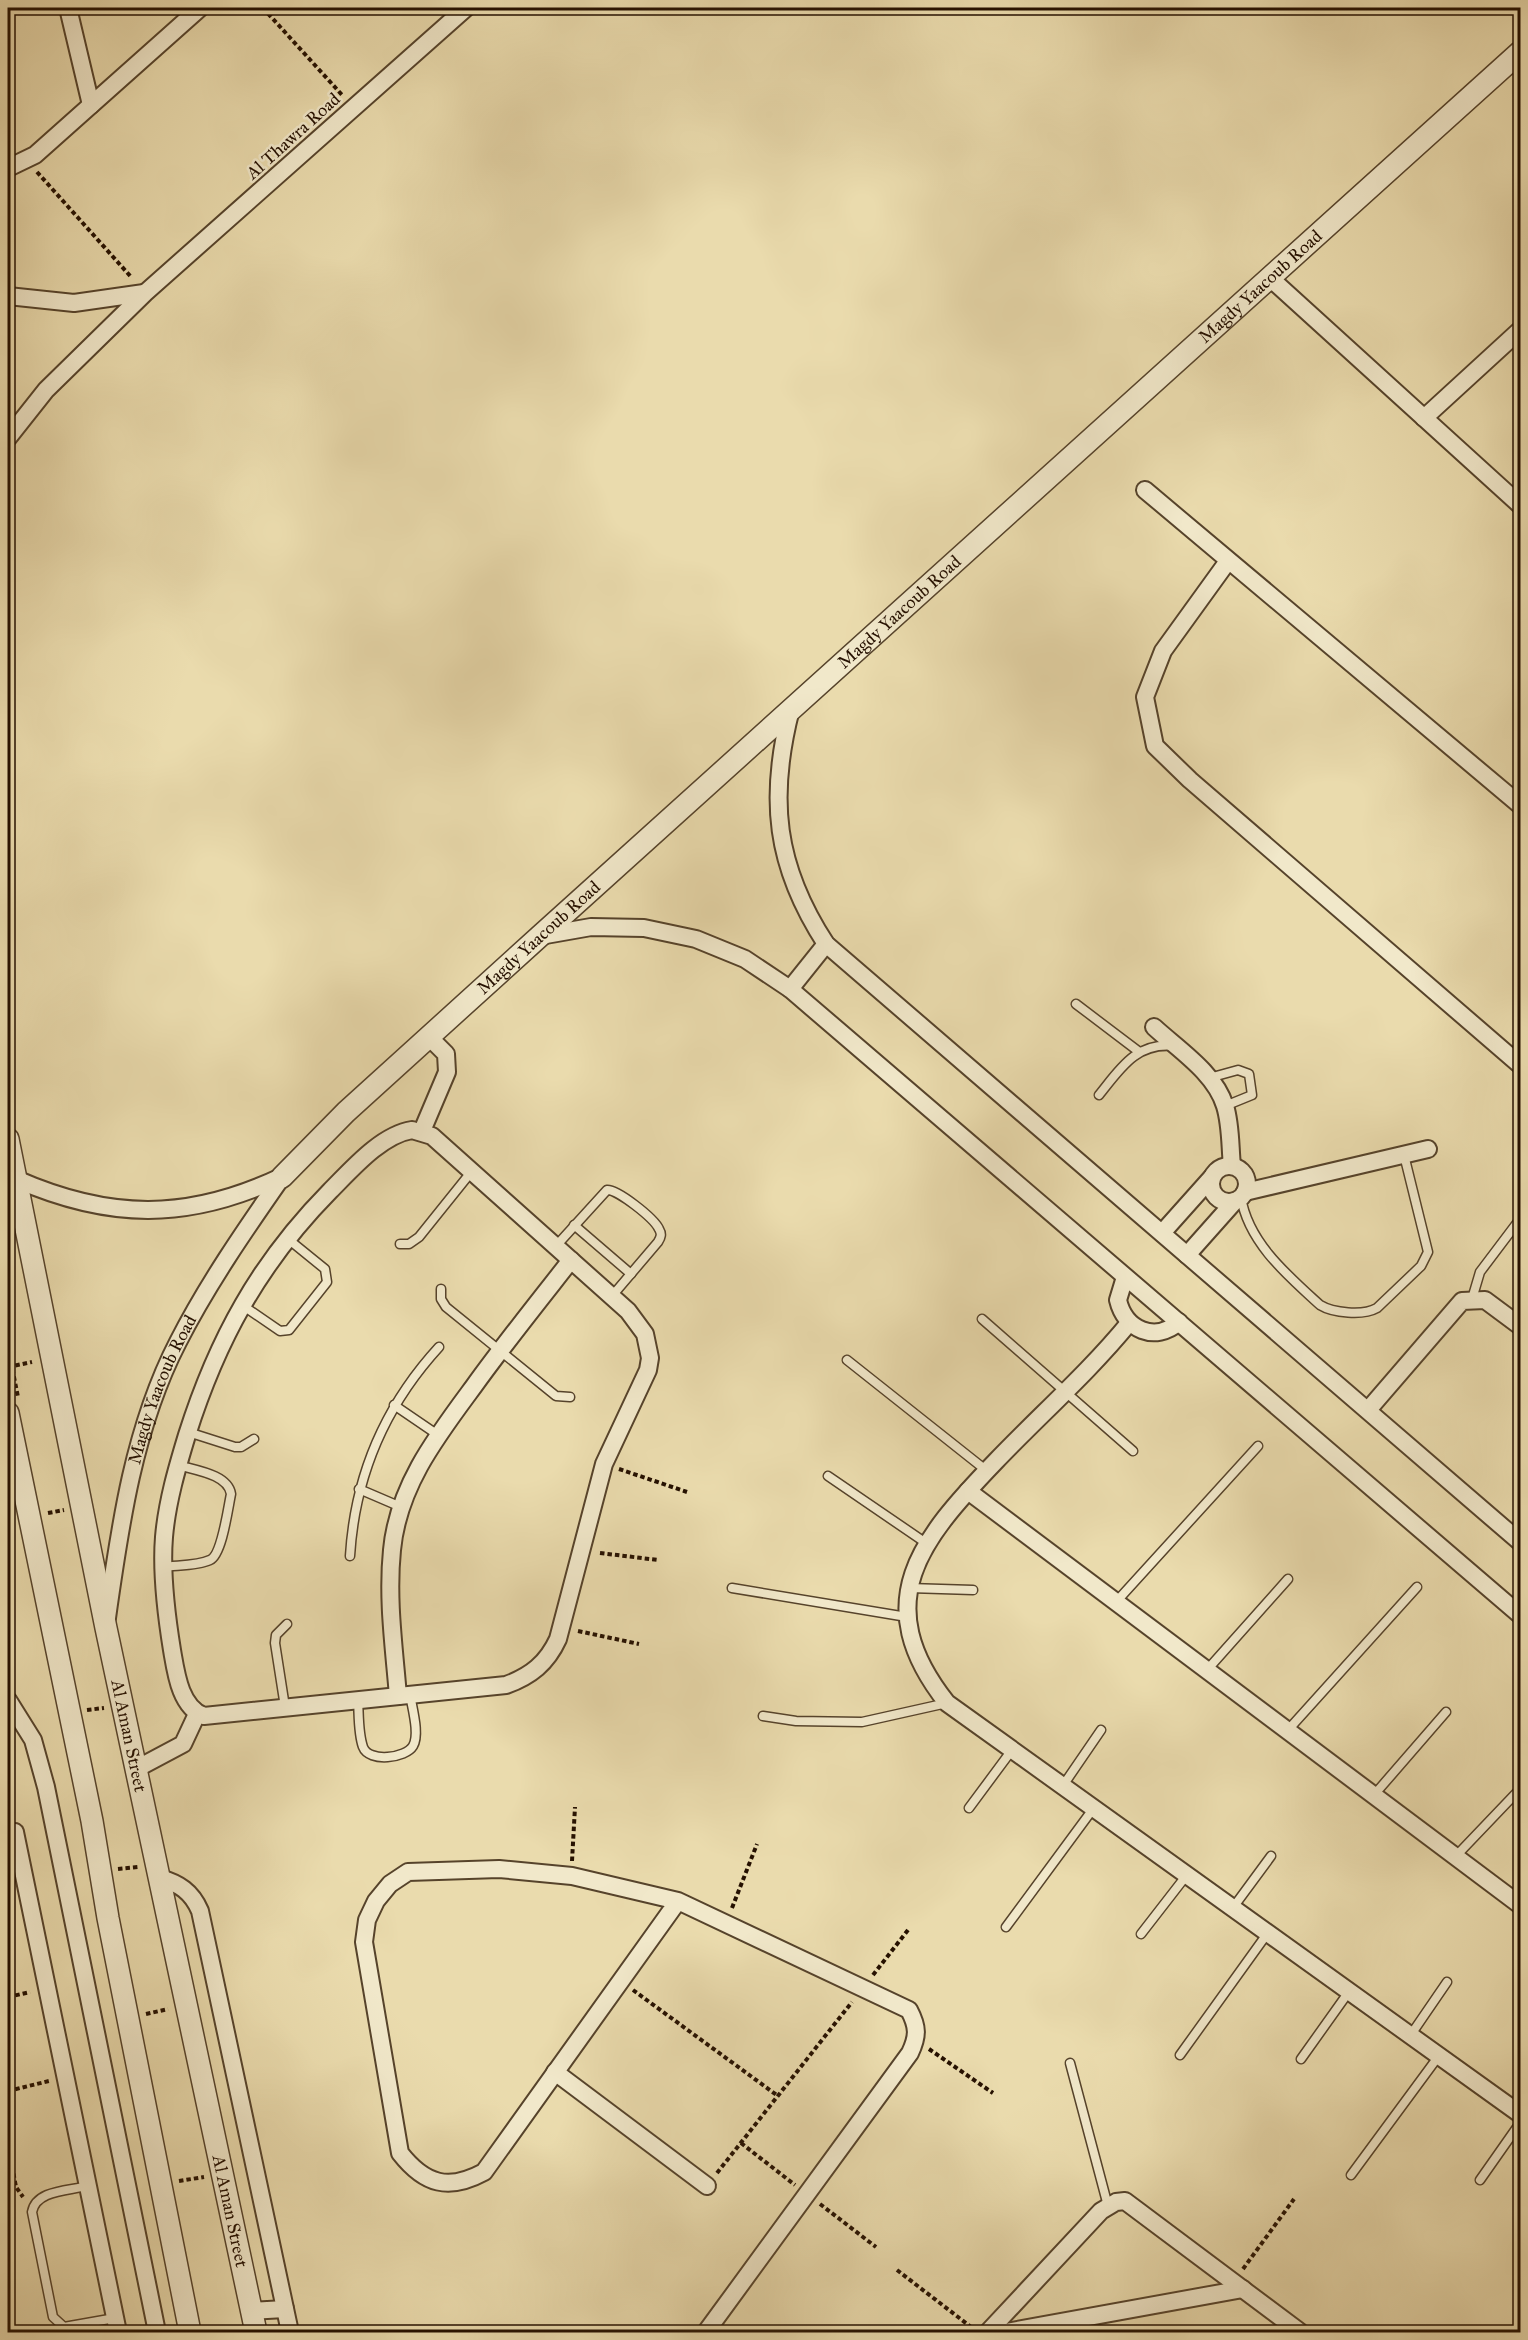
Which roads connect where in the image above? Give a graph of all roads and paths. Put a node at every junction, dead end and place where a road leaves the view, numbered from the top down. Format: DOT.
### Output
graph roads {
  1 [pos="68,8"];
  2 [pos="200,8"];
  3 [pos="263,8"];
  4 [pos="466,8"];
  5 [pos="1521,52"];
  6 [pos="91,105"];
  7 [pos="354,108"];
  8 [pos="26,160"];
  9 [pos="8,168"];
  10 [pos="1269,277"];
  11 [pos="145,293"];
  12 [pos="8,296"];
  13 [pos="1521,330"];
  14 [pos="1424,418"];
  15 [pos="8,438"];
  16 [pos="1145,490"];
  17 [pos="1521,505"];
  18 [pos="1228,561"];
  19 [pos="791,709"];
  20 [pos="1521,805"];
  21 [pos="540,936"];
  22 [pos="826,944"];
  23 [pos="790,989"];
  24 [pos="1076,1004"];
  25 [pos="1154,1028"];
  26 [pos="429,1037"];
  27 [pos="1174,1046"];
  28 [pos="1138,1051"];
  29 [pos="1521,1065"];
  30 [pos="1209,1078"];
  31 [pos="1099,1095"];
  32 [pos="1225,1106"];
  33 [pos="422,1131"];
  34 [pos="8,1139"];
  35 [pos="1428,1149"];
  36 [pos="1404,1155"];
  37 [pos="1232,1166"];
  38 [pos="472,1171"];
  39 [pos="282,1177"];
  40 [pos="1212,1177"];
  41 [pos="16,1179"];
  42 [pos="1240,1197"];
  43 [pos="1520,1219"];
  44 [pos="574,1225"];
  45 [pos="1162,1233"];
  46 [pos="288,1239"];
  47 [pos="399,1244"];
  48 [pos="556,1246"];
  49 [pos="1187,1255"];
  50 [pos="571,1260"];
  51 [pos="631,1274"];
  52 [pos="1125,1277"];
  53 [pos="441,1289"];
  54 [pos="612,1296"];
  55 [pos="1472,1299"];
  56 [pos="241,1304"];
  57 [pos="982,1320"];
  58 [pos="1129,1323"];
  59 [pos="1179,1323"];
  60 [pos="1521,1326"];
  61 [pos="440,1347"];
  62 [pos="500,1350"];
  63 [pos="847,1360"];
  64 [pos="1064,1391"];
  65 [pos="570,1397"];
  66 [pos="394,1405"];
  67 [pos="1368,1410"];
  68 [pos="8,1413"];
  69 [pos="188,1432"];
  70 [pos="438,1435"];
  71 [pos="254,1439"];
  72 [pos="1258,1446"];
  73 [pos="1133,1451"];
  74 [pos="604,1464"];
  75 [pos="178,1465"];
  76 [pos="987,1471"];
  77 [pos="828,1476"];
  78 [pos="359,1489"];
  79 [pos="968,1491"];
  80 [pos="687,1492"];
  81 [pos="82,1506"];
  82 [pos="401,1507"];
  83 [pos="29,1517"];
  84 [pos="926,1542"];
  85 [pos="1521,1542"];
  86 [pos="580,1550"];
  87 [pos="350,1556"];
  88 [pos="658,1560"];
  89 [pos="163,1567"];
  90 [pos="1288,1579"];
  91 [pos="1417,1587"];
  92 [pos="732,1588"];
  93 [pos="909,1588"];
  94 [pos="973,1590"];
  95 [pos="1116,1602"];
  96 [pos="1521,1615"];
  97 [pos="908,1617"];
  98 [pos="287,1624"];
  99 [pos="560,1627"];
  100 [pos="106,1628"];
  101 [pos="639,1644"];
  102 [pos="1207,1670"];
  103 [pos="404,1695"];
  104 [pos="8,1700"];
  105 [pos="358,1700"];
  106 [pos="947,1703"];
  107 [pos="122,1705"];
  108 [pos="285,1707"];
  109 [pos="1446,1712"];
  110 [pos="70,1713"];
  111 [pos="197,1713"];
  112 [pos="763,1716"];
  113 [pos="1101,1730"];
  114 [pos="1288,1730"];
  115 [pos="1012,1750"];
  116 [pos="136,1769"];
  117 [pos="1062,1787"];
  118 [pos="1521,1789"];
  119 [pos="1374,1795"];
  120 [pos="575,1807"];
  121 [pos="969,1808"];
  122 [pos="1093,1809"];
  123 [pos="8,1834"];
  124 [pos="756,1844"];
  125 [pos="1272,1856"];
  126 [pos="1456,1856"];
  127 [pos="100,1871"];
  128 [pos="158,1872"];
  129 [pos="572,1876"];
  130 [pos="1186,1876"];
  131 [pos="678,1901"];
  132 [pos="1521,1905"];
  133 [pos="1232,1909"];
  134 [pos="726,1923"];
  135 [pos="1006,1927"];
  136 [pos="908,1930"];
  137 [pos="1141,1934"];
  138 [pos="1267,1934"];
  139 [pos="621,1981"];
  140 [pos="1447,1982"];
  141 [pos="45,1988"];
  142 [pos="863,1988"];
  143 [pos="1348,1993"];
  144 [pos="8,1997"];
  145 [pos="186,2005"];
  146 [pos="128,2018"];
  147 [pos="1410,2037"];
  148 [pos="916,2040"];
  149 [pos="1180,2055"];
  150 [pos="1438,2057"];
  151 [pos="1301,2059"];
  152 [pos="1070,2063"];
  153 [pos="555,2072"];
  154 [pos="64,2078"];
  155 [pos="8,2091"];
  156 [pos="993,2093"];
  157 [pos="778,2096"];
  158 [pos="1521,2114"];
  159 [pos="1521,2123"];
  160 [pos="8,2144"];
  161 [pos="222,2174"];
  162 [pos="1351,2175"];
  163 [pos="1480,2180"];
  164 [pos="161,2184"];
  165 [pos="87,2186"];
  166 [pos="707,2186"];
  167 [pos="1294,2199"];
  168 [pos="34,2203"];
  169 [pos="1108,2206"];
  170 [pos="897,2270"];
  171 [pos="1239,2285"];
  172 [pos="285,2309"];
  173 [pos="251,2311"];
  174 [pos="116,2325"];
  175 [pos="157,2332"];
  176 [pos="190,2332"];
  177 [pos="256,2332"];
  178 [pos="290,2332"];
  179 [pos="706,2332"];
  180 [pos="979,2332"];
  181 [pos="988,2332"];
  182 [pos="1005,2332"];
  183 [pos="1300,2332"];
  1 -- 6 [label="street"];
  2 -- 6 [label="street"];
  3 -- 7 [label="path"];
  4 -- 7 [label="street, Al Thawra Road"];
  5 -- 10 [label="street, Magdy Yaacoub Road"];
  6 -- 8 [label="street"];
  7 -- 11 [label="street, Al Thawra Road"];
  8 -- 9 [label="street"];
  8 -- 11 [label="path"];
  10 -- 14 [label="street"];
  10 -- 19 [label="street, Magdy Yaacoub Road"];
  11 -- 12 [label="street"];
  11 -- 15 [label="street, Al Thawra Road"];
  13 -- 14 [label="street"];
  14 -- 17 [label="street"];
  16 -- 18 [label="street"];
  18 -- 20 [label="street"];
  18 -- 29 [label="street"];
  19 -- 21 [label="street, Magdy Yaacoub Road"];
  19 -- 22 [label="street"];
  21 -- 23 [label="street"];
  21 -- 26 [label="street, Magdy Yaacoub Road"];
  22 -- 23 [label="street"];
  22 -- 45 [label="street"];
  23 -- 52 [label="street"];
  24 -- 28 [label="lane"];
  25 -- 27 [label="street"];
  26 -- 33 [label="street"];
  26 -- 39 [label="street, Magdy Yaacoub Road"];
  27 -- 28 [label="lane"];
  27 -- 30 [label="street"];
  28 -- 31 [label="lane"];
  30 -- 32 [label="street"];
  30 -- 32 [label="lane"];
  32 -- 37 [label="street"];
  33 -- 38 [label="street"];
  33 -- 46 [label="street"];
  34 -- 41 [label="street, Al Aman Street"];
  35 -- 36 [label="street"];
  36 -- 42 [label="street"];
  36 -- 42 [label="lane"];
  37 -- 40 [label="street"];
  37 -- 42 [label="street"];
  38 -- 47 [label="lane"];
  38 -- 48 [label="street"];
  39 -- 41 [label="street, Magdy Yaacoub Road"];
  39 -- 100 [label="street, Magdy Yaacoub Road"];
  40 -- 42 [label="street"];
  40 -- 45 [label="street"];
  41 -- 81 [label="street, Al Aman Street"];
  42 -- 49 [label="street"];
  43 -- 55 [label="lane"];
  44 -- 48 [label="lane"];
  44 -- 51 [label="lane"];
  44 -- 51 [label="lane"];
  45 -- 49 [label="street"];
  46 -- 56 [label="street"];
  46 -- 56 [label="lane"];
  48 -- 50 [label="street"];
  49 -- 67 [label="street"];
  50 -- 54 [label="street"];
  50 -- 62 [label="street"];
  51 -- 54 [label="lane"];
  52 -- 58 [label="street"];
  52 -- 59 [label="street"];
  53 -- 62 [label="lane"];
  54 -- 74 [label="street"];
  55 -- 60 [label="street"];
  55 -- 67 [label="street"];
  56 -- 69 [label="street"];
  57 -- 64 [label="lane"];
  58 -- 59 [label="street"];
  58 -- 64 [label="street"];
  59 -- 96 [label="street"];
  61 -- 66 [label="lane"];
  62 -- 65 [label="lane"];
  62 -- 70 [label="street"];
  63 -- 76 [label="lane"];
  64 -- 73 [label="lane"];
  64 -- 76 [label="street"];
  66 -- 70 [label="lane"];
  66 -- 78 [label="lane"];
  67 -- 85 [label="street"];
  68 -- 83 [label="street"];
  69 -- 71 [label="lane"];
  69 -- 75 [label="street"];
  70 -- 82 [label="street"];
  72 -- 95 [label="lane"];
  74 -- 80 [label="path"];
  74 -- 86 [label="street"];
  75 -- 89 [label="street"];
  75 -- 89 [label="lane"];
  76 -- 79 [label="street"];
  77 -- 84 [label="lane"];
  78 -- 82 [label="lane"];
  78 -- 87 [label="lane"];
  79 -- 84 [label="street"];
  79 -- 95 [label="street"];
  81 -- 83 [label="path"];
  81 -- 100 [label="street, Al Aman Street"];
  82 -- 103 [label="street"];
  83 -- 110 [label="street"];
  84 -- 93 [label="street"];
  86 -- 88 [label="path"];
  86 -- 99 [label="street"];
  89 -- 111 [label="street"];
  90 -- 102 [label="lane"];
  91 -- 114 [label="lane"];
  92 -- 97 [label="lane"];
  93 -- 94 [label="lane"];
  93 -- 97 [label="street"];
  95 -- 102 [label="street"];
  97 -- 106 [label="street"];
  98 -- 108 [label="lane"];
  99 -- 101 [label="path"];
  99 -- 103 [label="street"];
  100 -- 107 [label="street, Al Aman Street"];
  102 -- 114 [label="street"];
  103 -- 105 [label="street"];
  103 -- 105 [label="lane"];
  104 -- 175 [label="street"];
  105 -- 108 [label="street"];
  106 -- 112 [label="lane"];
  106 -- 115 [label="street"];
  107 -- 110 [label="path"];
  107 -- 116 [label="street, Al Aman Street"];
  108 -- 111 [label="street"];
  109 -- 119 [label="lane"];
  110 -- 127 [label="street"];
  111 -- 116 [label="street"];
  113 -- 117 [label="lane"];
  114 -- 119 [label="street"];
  115 -- 117 [label="street"];
  115 -- 121 [label="lane"];
  116 -- 128 [label="street, Al Aman Street"];
  117 -- 122 [label="street"];
  118 -- 126 [label="lane"];
  119 -- 126 [label="street"];
  120 -- 129 [label="path"];
  122 -- 130 [label="street"];
  122 -- 135 [label="lane"];
  123 -- 141 [label="street"];
  124 -- 134 [label="path"];
  125 -- 133 [label="lane"];
  126 -- 132 [label="street"];
  127 -- 128 [label="path"];
  127 -- 146 [label="street"];
  128 -- 145 [label="street, Al Aman Street"];
  128 -- 172 [label="street"];
  129 -- 131 [label="street"];
  129 -- 153 [label="street"];
  130 -- 133 [label="street"];
  130 -- 137 [label="lane"];
  131 -- 134 [label="street"];
  131 -- 139 [label="street"];
  133 -- 138 [label="street"];
  134 -- 142 [label="street"];
  136 -- 142 [label="path"];
  138 -- 143 [label="street"];
  138 -- 149 [label="lane"];
  139 -- 153 [label="street"];
  139 -- 157 [label="path"];
  140 -- 147 [label="lane"];
  141 -- 144 [label="path"];
  141 -- 154 [label="street"];
  142 -- 148 [label="street"];
  142 -- 157 [label="path"];
  143 -- 147 [label="street"];
  143 -- 151 [label="lane"];
  145 -- 146 [label="path"];
  145 -- 161 [label="street, Al Aman Street"];
  146 -- 164 [label="street"];
  147 -- 150 [label="street"];
  148 -- 156 [label="path"];
  148 -- 179 [label="street"];
  150 -- 158 [label="street"];
  150 -- 162 [label="lane"];
  152 -- 169 [label="lane"];
  153 -- 166 [label="street"];
  154 -- 155 [label="path"];
  154 -- 165 [label="street"];
  157 -- 166 [label="path"];
  159 -- 163 [label="lane"];
  160 -- 168 [label="path"];
  161 -- 164 [label="path"];
  161 -- 173 [label="street, Al Aman Street"];
  164 -- 176 [label="street"];
  165 -- 168 [label="lane"];
  165 -- 174 [label="street"];
  167 -- 171 [label="path"];
  168 -- 174 [label="lane"];
  169 -- 171 [label="street"];
  169 -- 181 [label="street"];
  170 -- 180 [label="path"];
  171 -- 182 [label="street"];
  171 -- 183 [label="street"];
  172 -- 173 [label="street"];
  172 -- 178 [label="street"];
  173 -- 177 [label="street, Al Aman Street"];
}
